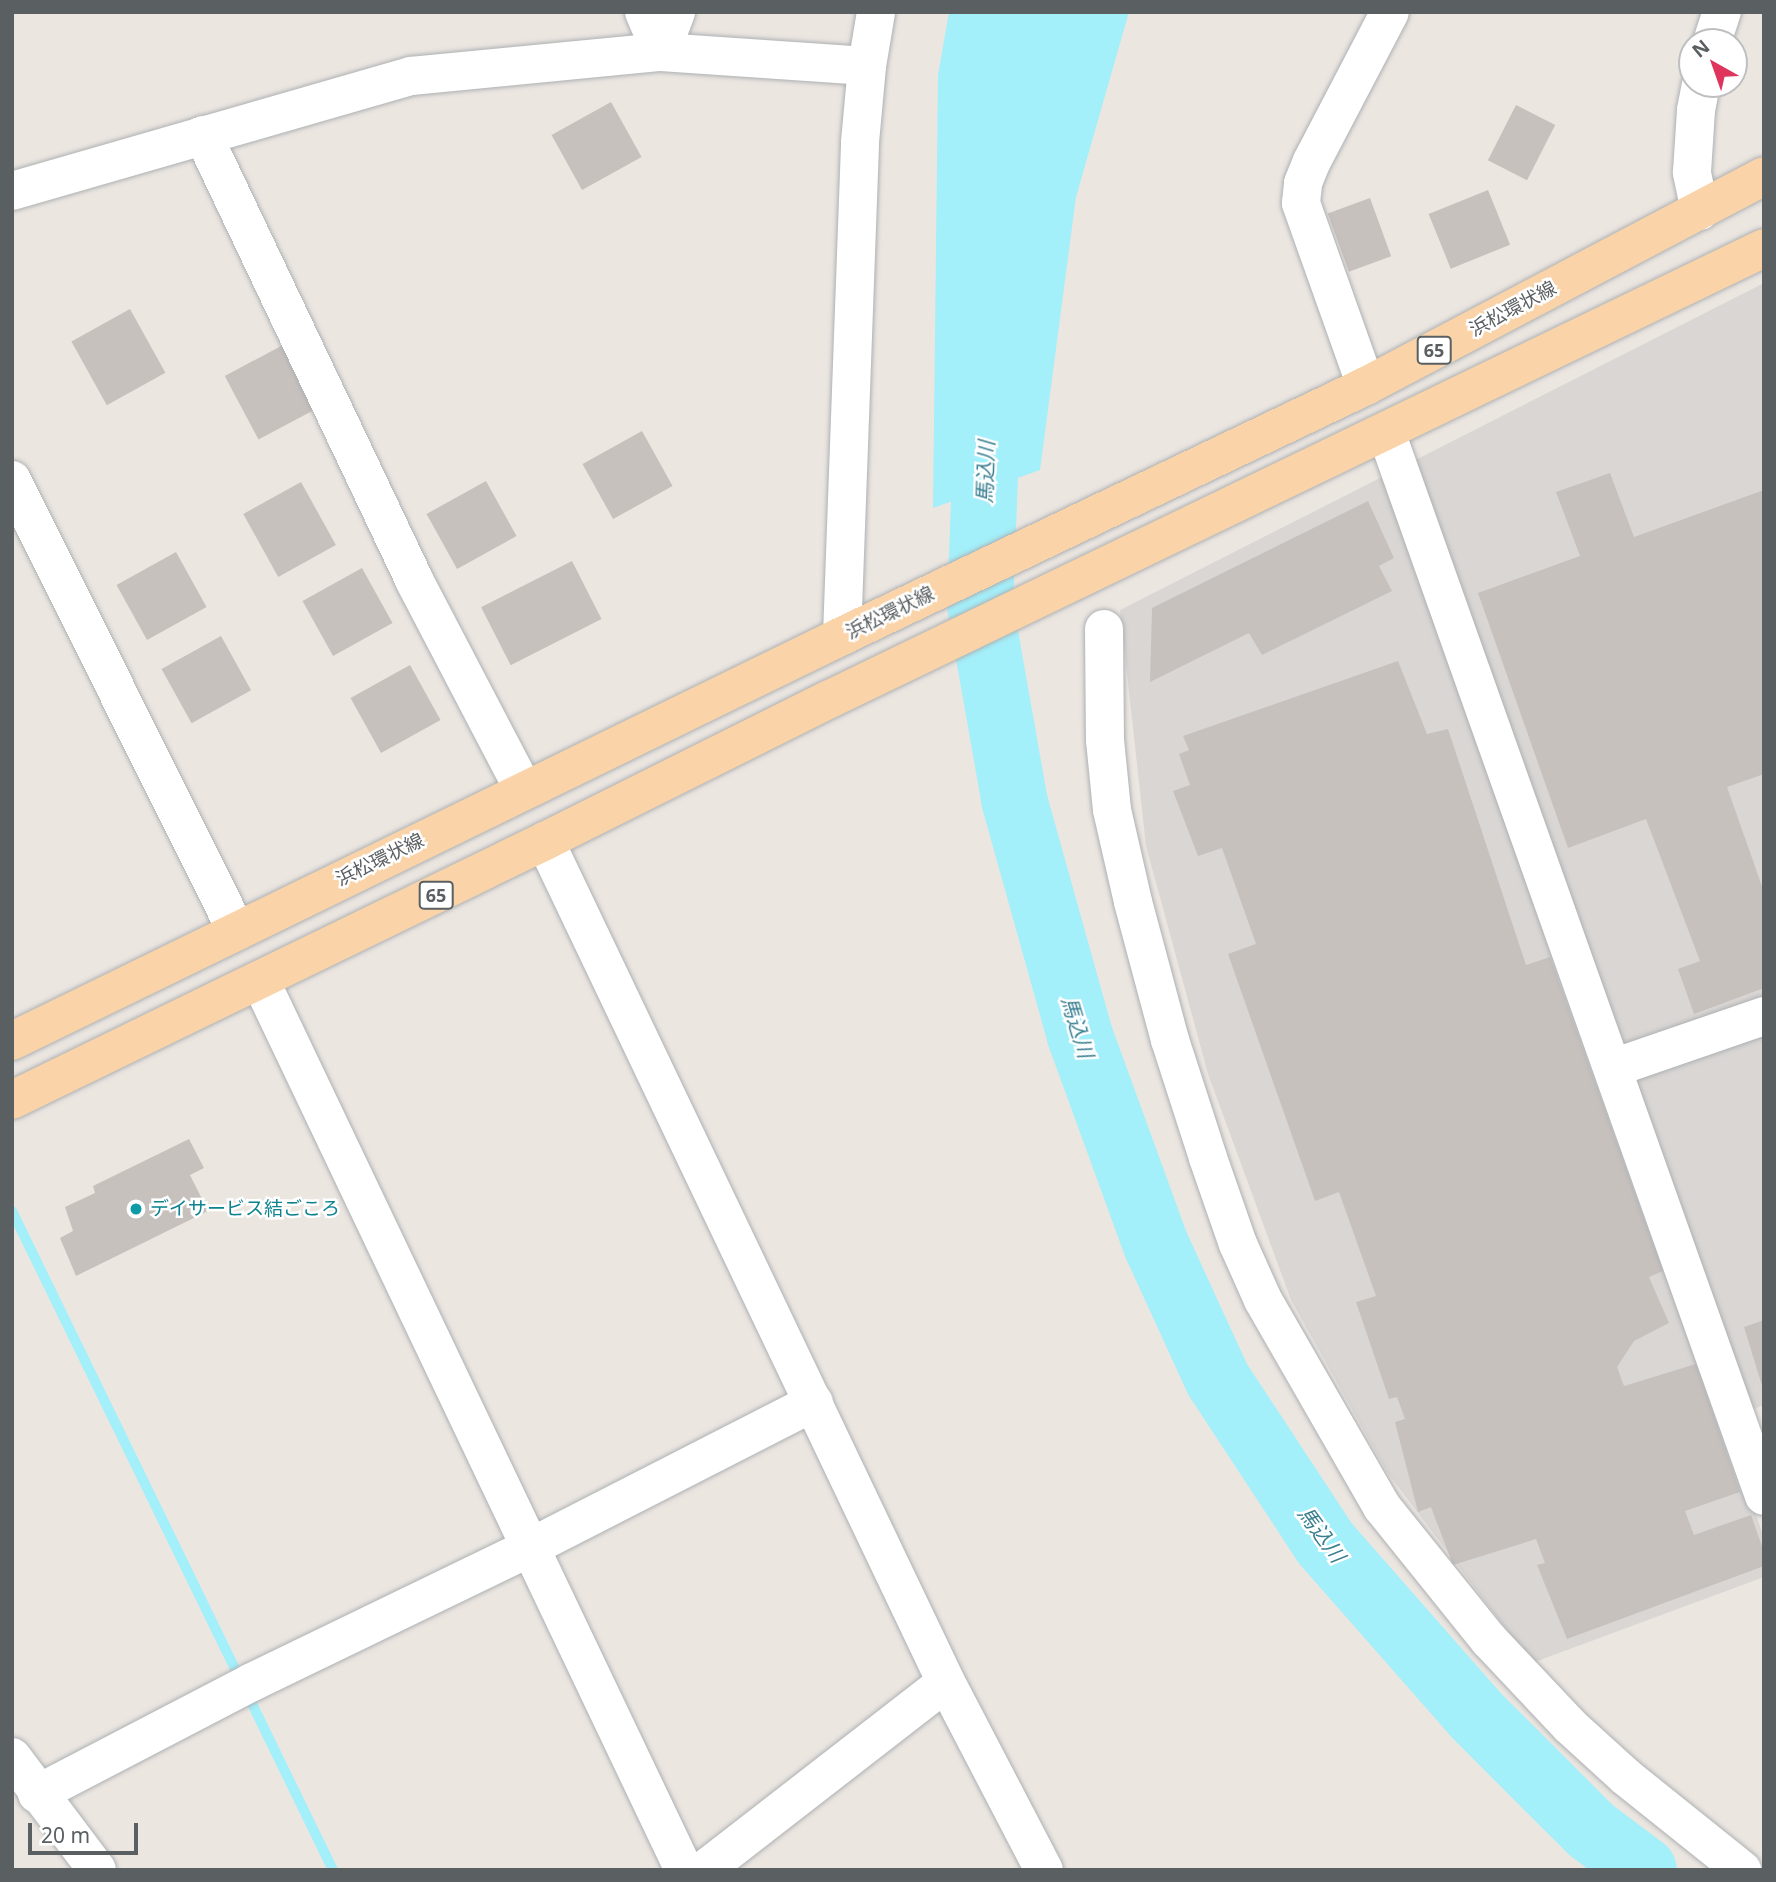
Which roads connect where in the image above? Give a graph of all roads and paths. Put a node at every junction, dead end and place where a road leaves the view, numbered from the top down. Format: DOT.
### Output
graph roads {
  1 [pos="644,12"];
  2 [pos="676,12"];
  3 [pos="876,12"];
  4 [pos="1390,12"];
  5 [pos="662,52"];
  6 [pos="867,66"];
  7 [pos="1699,98"];
  8 [pos="203,135"];
  9 [pos="1764,176"];
  10 [pos="12,191"];
  11 [pos="1700,211"];
  12 [pos="1764,248"];
  13 [pos="1366,386"];
  14 [pos="1386,432"];
  15 [pos="12,480"];
  16 [pos="1104,629"];
  17 [pos="847,634"];
  18 [pos="524,790"];
  19 [pos="545,841"];
  20 [pos="236,930"];
  21 [pos="260,981"];
  22 [pos="1764,1016"];
  23 [pos="12,1041"];
  24 [pos="1613,1068"];
  25 [pos="12,1100"];
  26 [pos="814,1402"];
  27 [pos="1764,1496"];
  28 [pos="529,1548"];
  29 [pos="946,1682"];
  30 [pos="12,1757"];
  31 [pos="37,1794"];
  32 [pos="97,1870"];
  33 [pos="684,1870"];
  34 [pos="704,1870"];
  35 [pos="1044,1870"];
  36 [pos="1742,1870"];
  1 -- 5 [label="street"];
  2 -- 5 [label="street"];
  3 -- 6 [label="street"];
  4 -- 13 [label="street"];
  5 -- 6 [label="street"];
  5 -- 8 [label="street"];
  6 -- 17 [label="street"];
  7 -- 11 [label="street"];
  8 -- 10 [label="street"];
  8 -- 18 [label="street"];
  9 -- 11 [label="main road, 浜松環状線 / 65"];
  11 -- 13 [label="main road, 浜松環状線 / 65"];
  12 -- 14 [label="main road, 65"];
  13 -- 17 [label="main road, 浜松環状線 / 65"];
  14 -- 19 [label="main road, 65"];
  14 -- 24 [label="street"];
  15 -- 20 [label="street"];
  16 -- 36 [label="street"];
  17 -- 18 [label="main road, 浜松環状線 / 65"];
  18 -- 20 [label="main road, 浜松環状線 / 65"];
  19 -- 21 [label="main road, 65"];
  19 -- 26 [label="street"];
  20 -- 23 [label="main road, 浜松環状線 / 65"];
  21 -- 25 [label="main road, 65"];
  21 -- 28 [label="street"];
  22 -- 24 [label="street"];
  24 -- 27 [label="street"];
  26 -- 28 [label="street"];
  26 -- 29 [label="street"];
  28 -- 31 [label="street"];
  28 -- 33 [label="street"];
  29 -- 34 [label="street"];
  29 -- 35 [label="street"];
  30 -- 31 [label="street"];
  31 -- 32 [label="street"];
}
